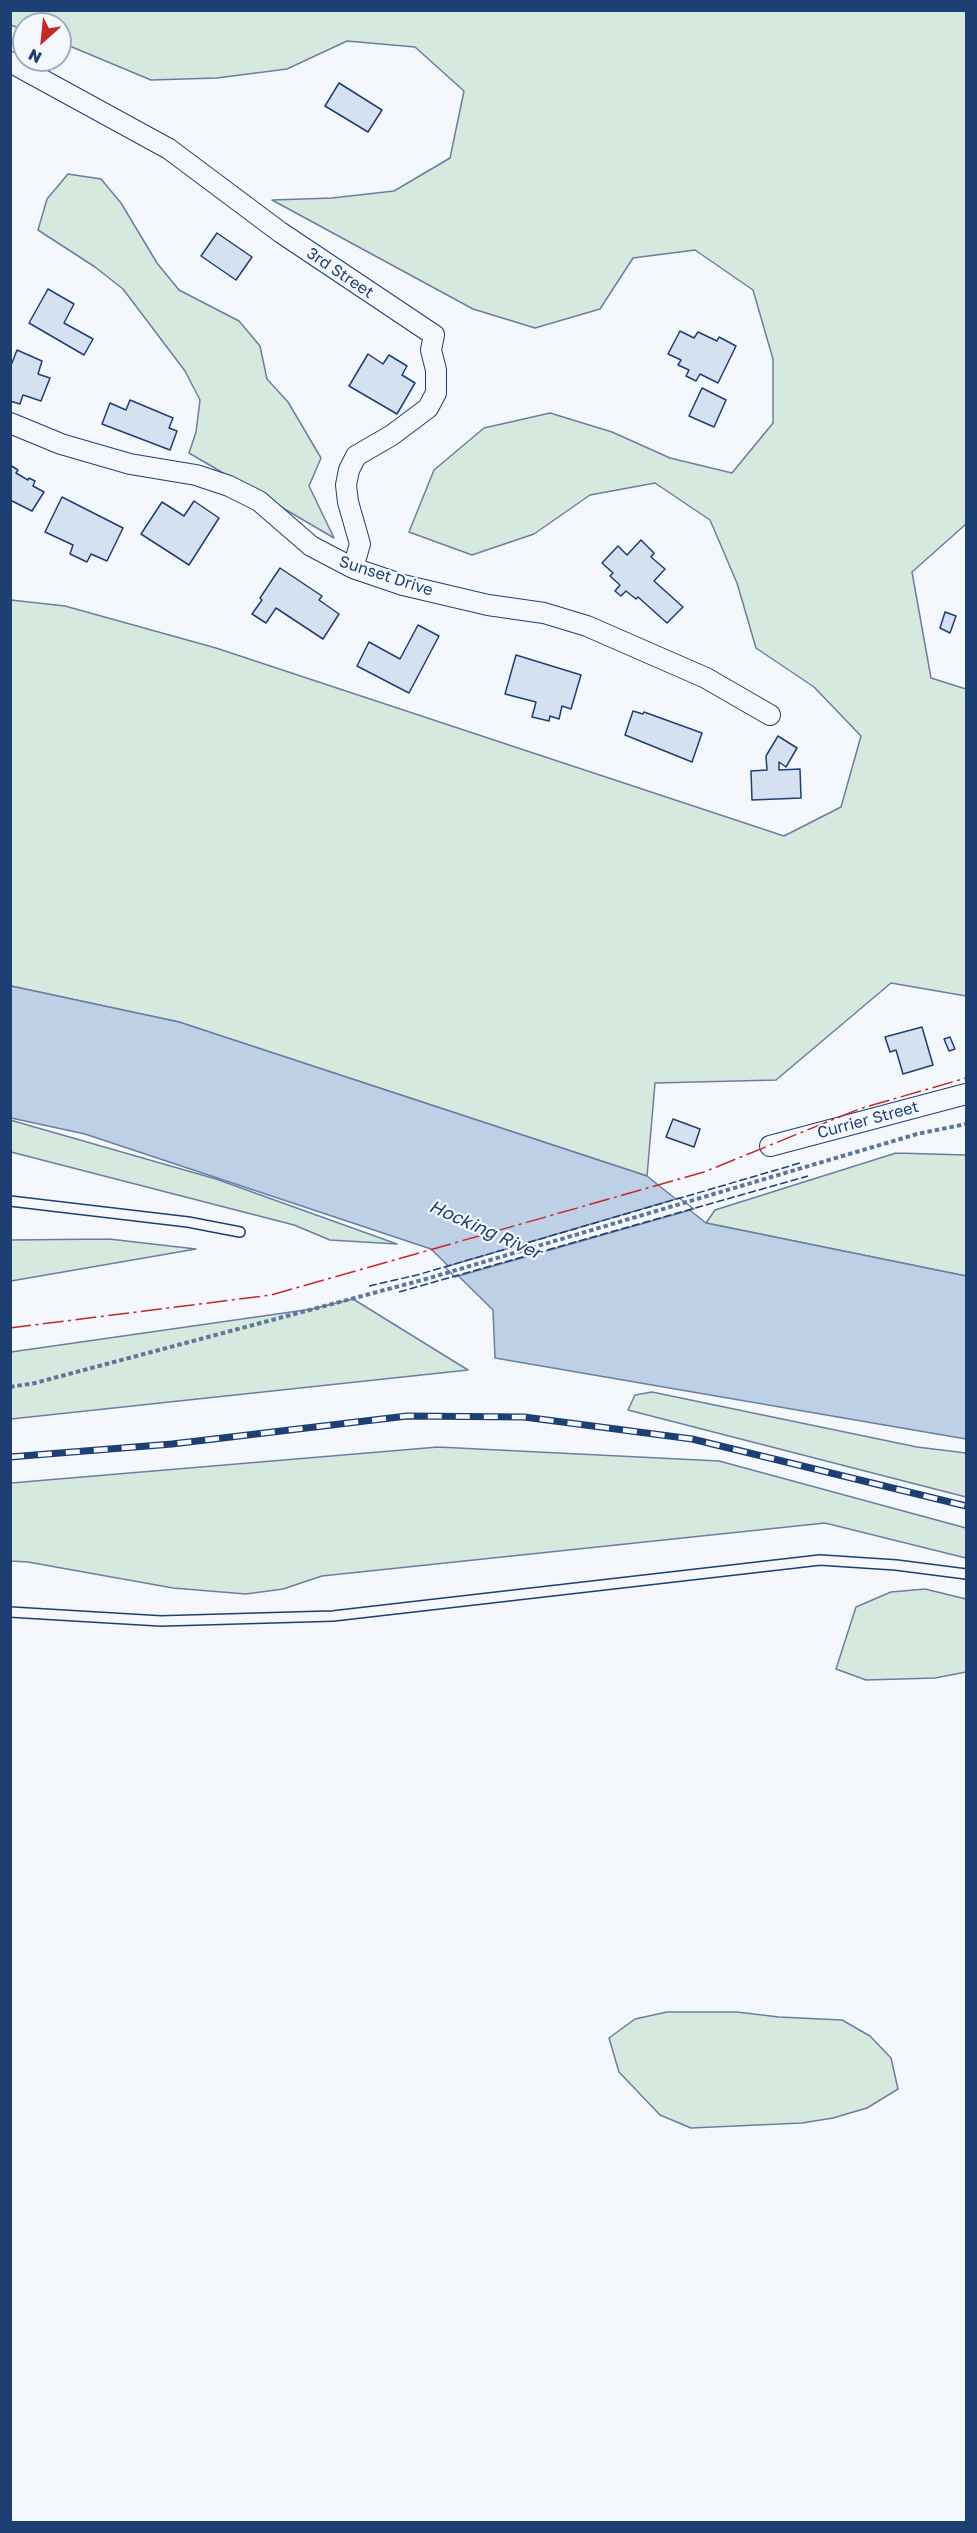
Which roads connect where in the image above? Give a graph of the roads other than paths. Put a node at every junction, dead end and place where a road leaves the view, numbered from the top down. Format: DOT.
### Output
graph roads {
  1 [pos="10,62"];
  2 [pos="10,423"];
  3 [pos="353,568"];
  4 [pos="770,716"];
  5 [pos="966,1094"];
  6 [pos="770,1146"];
  7 [pos="10,1201"];
  8 [pos="240,1232"];
  9 [pos="966,1574"];
  10 [pos="10,1612"];
  1 -- 3 [label="street, 3rd Street"];
  2 -- 3 [label="street, Sunset Drive"];
  3 -- 4 [label="street, Sunset Drive"];
  5 -- 6 [label="street, Currier Street"];
  7 -- 8 [label="lane"];
  9 -- 10 [label="lane"];
}
